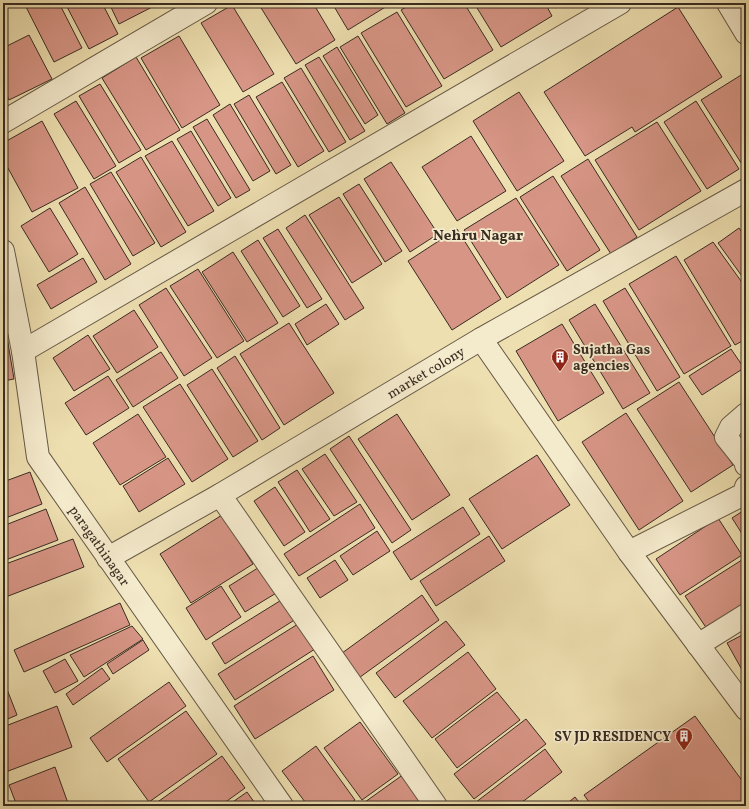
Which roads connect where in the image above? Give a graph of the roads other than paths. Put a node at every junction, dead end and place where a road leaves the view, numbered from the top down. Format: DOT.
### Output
graph roads {
  1 [pos="206,3"];
  2 [pos="620,3"];
  3 [pos="728,3"];
  4 [pos="746,34"];
  5 [pos="3,122"];
  6 [pos="746,190"];
  7 [pos="3,251"];
  8 [pos="481,339"];
  9 [pos="23,351"];
  10 [pos="746,414"];
  11 [pos="746,466"];
  12 [pos="746,487"];
  13 [pos="220,495"];
  14 [pos="629,552"];
  15 [pos="108,558"];
  16 [pos="746,615"];
  17 [pos="698,644"];
  18 [pos="746,708"];
  19 [pos="282,806"];
  20 [pos="436,806"];
  1 -- 5 [label="street"];
  2 -- 9 [label="street"];
  3 -- 4 [label="street"];
  6 -- 8 [label="street, market colony"];
  7 -- 9 [label="street, paragathinagar"];
  8 -- 13 [label="street, market colony"];
  8 -- 14 [label="street"];
  9 -- 15 [label="street, paragathinagar"];
  10 -- 11 [label="street"];
  12 -- 14 [label="street"];
  13 -- 15 [label="street, market colony"];
  13 -- 20 [label="street"];
  14 -- 17 [label="street"];
  15 -- 19 [label="street, paragathinagar"];
  16 -- 17 [label="street"];
  17 -- 18 [label="street"];
}
